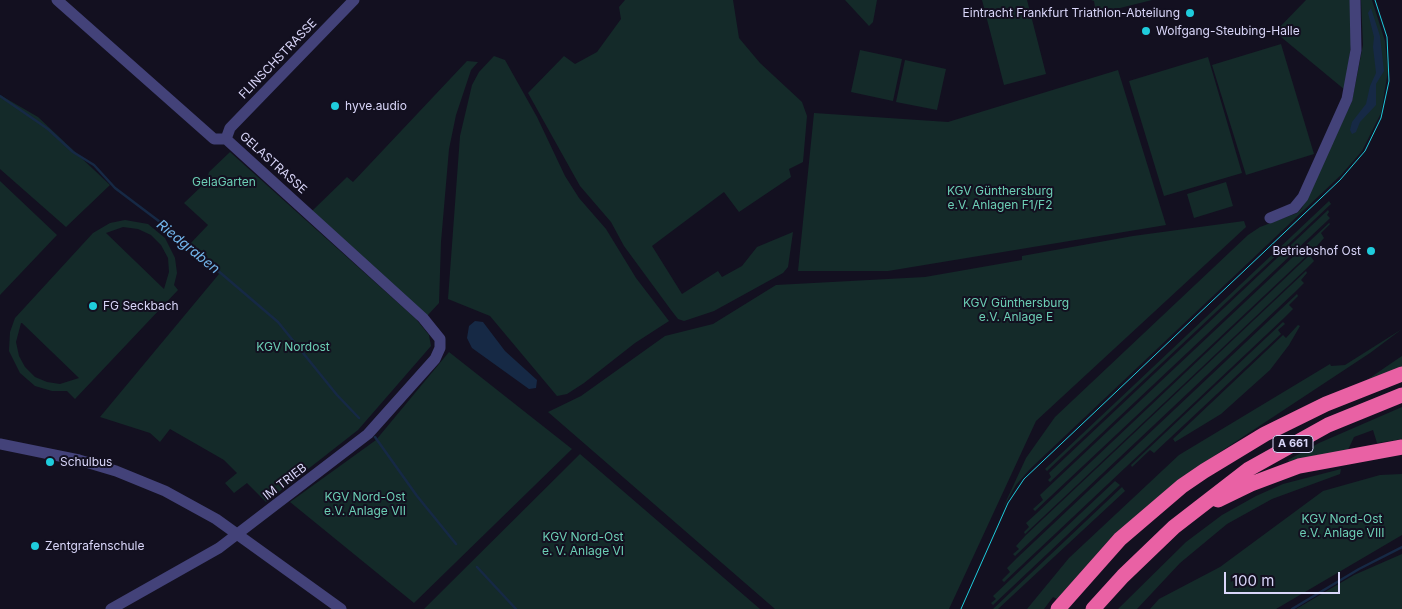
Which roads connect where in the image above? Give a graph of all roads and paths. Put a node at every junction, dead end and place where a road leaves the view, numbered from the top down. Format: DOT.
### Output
graph roads {
  1 [pos="57,0"];
  2 [pos="354,0"];
  3 [pos="1355,0"];
  4 [pos="226,139"];
  5 [pos="1270,218"];
  6 [pos="440,339"];
  7 [pos="1402,374"];
  8 [pos="1402,395"];
  9 [pos="0,444"];
  10 [pos="1402,447"];
  11 [pos="1194,512"];
  12 [pos="237,534"];
  13 [pos="111,609"];
  14 [pos="340,609"];
  15 [pos="1058,609"];
  16 [pos="1093,609"];
  1 -- 4 [label="street, GELASTRASSE"];
  2 -- 4 [label="street, FLINSCHSTRASSE"];
  3 -- 5 [label="street"];
  4 -- 6 [label="street, GELASTRASSE"];
  6 -- 12 [label="street, IM TRIEB"];
  7 -- 15 [label="highway, A 661"];
  8 -- 11 [label="highway, A 661"];
  9 -- 12 [label="street"];
  10 -- 11 [label="highway"];
  11 -- 16 [label="highway, A 661"];
  12 -- 13 [label="street, IM TRIEB"];
  12 -- 14 [label="street"];
}
